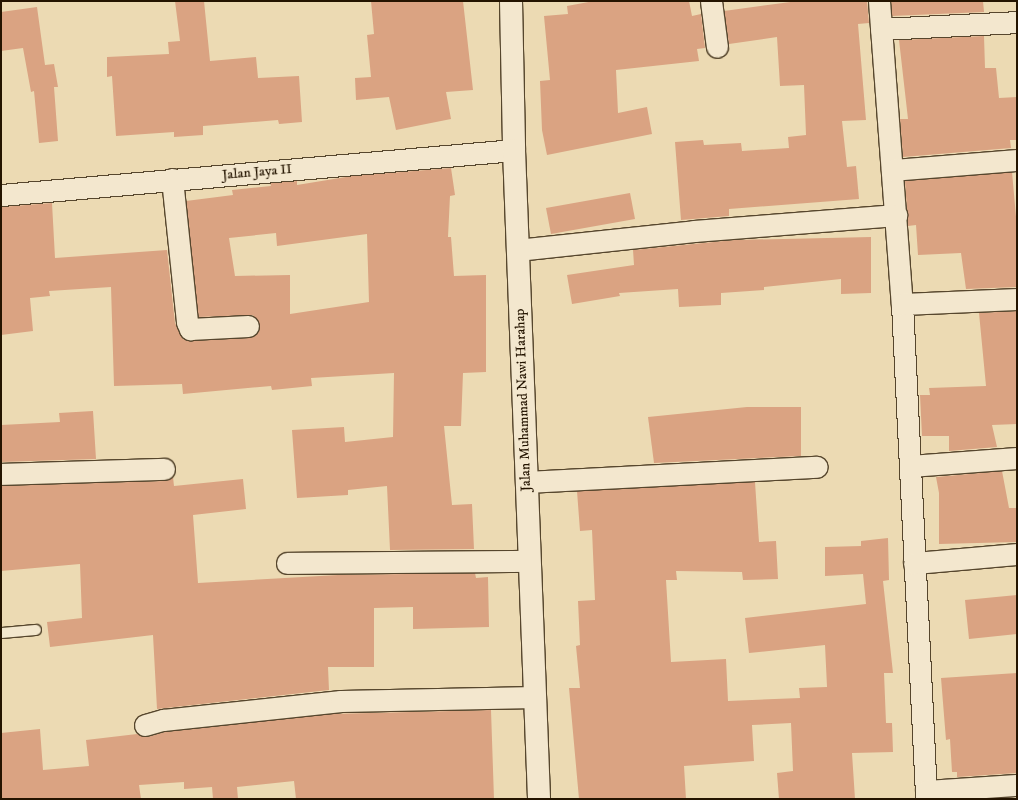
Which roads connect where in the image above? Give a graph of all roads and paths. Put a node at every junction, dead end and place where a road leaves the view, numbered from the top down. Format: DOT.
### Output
graph roads {
  1 [pos="511,1"];
  2 [pos="711,1"];
  3 [pos="879,1"];
  4 [pos="1017,22"];
  5 [pos="881,29"];
  6 [pos="717,47"];
  7 [pos="514,150"];
  8 [pos="1017,160"];
  9 [pos="892,170"];
  10 [pos="172,179"];
  11 [pos="1,195"];
  12 [pos="896,216"];
  13 [pos="517,250"];
  14 [pos="1017,299"];
  15 [pos="902,304"];
  16 [pos="248,326"];
  17 [pos="1017,458"];
  18 [pos="910,466"];
  19 [pos="817,467"];
  20 [pos="164,469"];
  21 [pos="1,474"];
  22 [pos="526,482"];
  23 [pos="1017,554"];
  24 [pos="529,561"];
  25 [pos="287,563"];
  26 [pos="914,563"];
  27 [pos="36,630"];
  28 [pos="1,633"];
  29 [pos="535,697"];
  30 [pos="145,725"];
  31 [pos="1017,785"];
  32 [pos="926,795"];
  33 [pos="539,799"];
  1 -- 7 [label="main road, Jalan Muhammad Nawi Harahap"];
  2 -- 6 [label="street"];
  3 -- 5 [label="street"];
  4 -- 5 [label="street"];
  5 -- 9 [label="street"];
  7 -- 10 [label="street, Jalan Jaya II"];
  7 -- 13 [label="main road, Jalan Muhammad Nawi Harahap"];
  8 -- 9 [label="street"];
  9 -- 12 [label="street"];
  10 -- 11 [label="street, Jalan Jaya II"];
  10 -- 16 [label="street"];
  12 -- 13 [label="street"];
  12 -- 15 [label="street"];
  13 -- 22 [label="main road, Jalan Muhammad Nawi Harahap"];
  14 -- 15 [label="street"];
  15 -- 18 [label="street"];
  17 -- 18 [label="street"];
  18 -- 26 [label="street"];
  19 -- 22 [label="street"];
  20 -- 21 [label="street"];
  22 -- 24 [label="main road, Jalan Muhammad Nawi Harahap"];
  23 -- 26 [label="street"];
  24 -- 25 [label="street"];
  24 -- 29 [label="main road, Jalan Muhammad Nawi Harahap"];
  26 -- 32 [label="street"];
  27 -- 28 [label="lane"];
  29 -- 30 [label="street"];
  29 -- 33 [label="main road, Jalan Muhammad Nawi Harahap"];
  31 -- 32 [label="street"];
}
